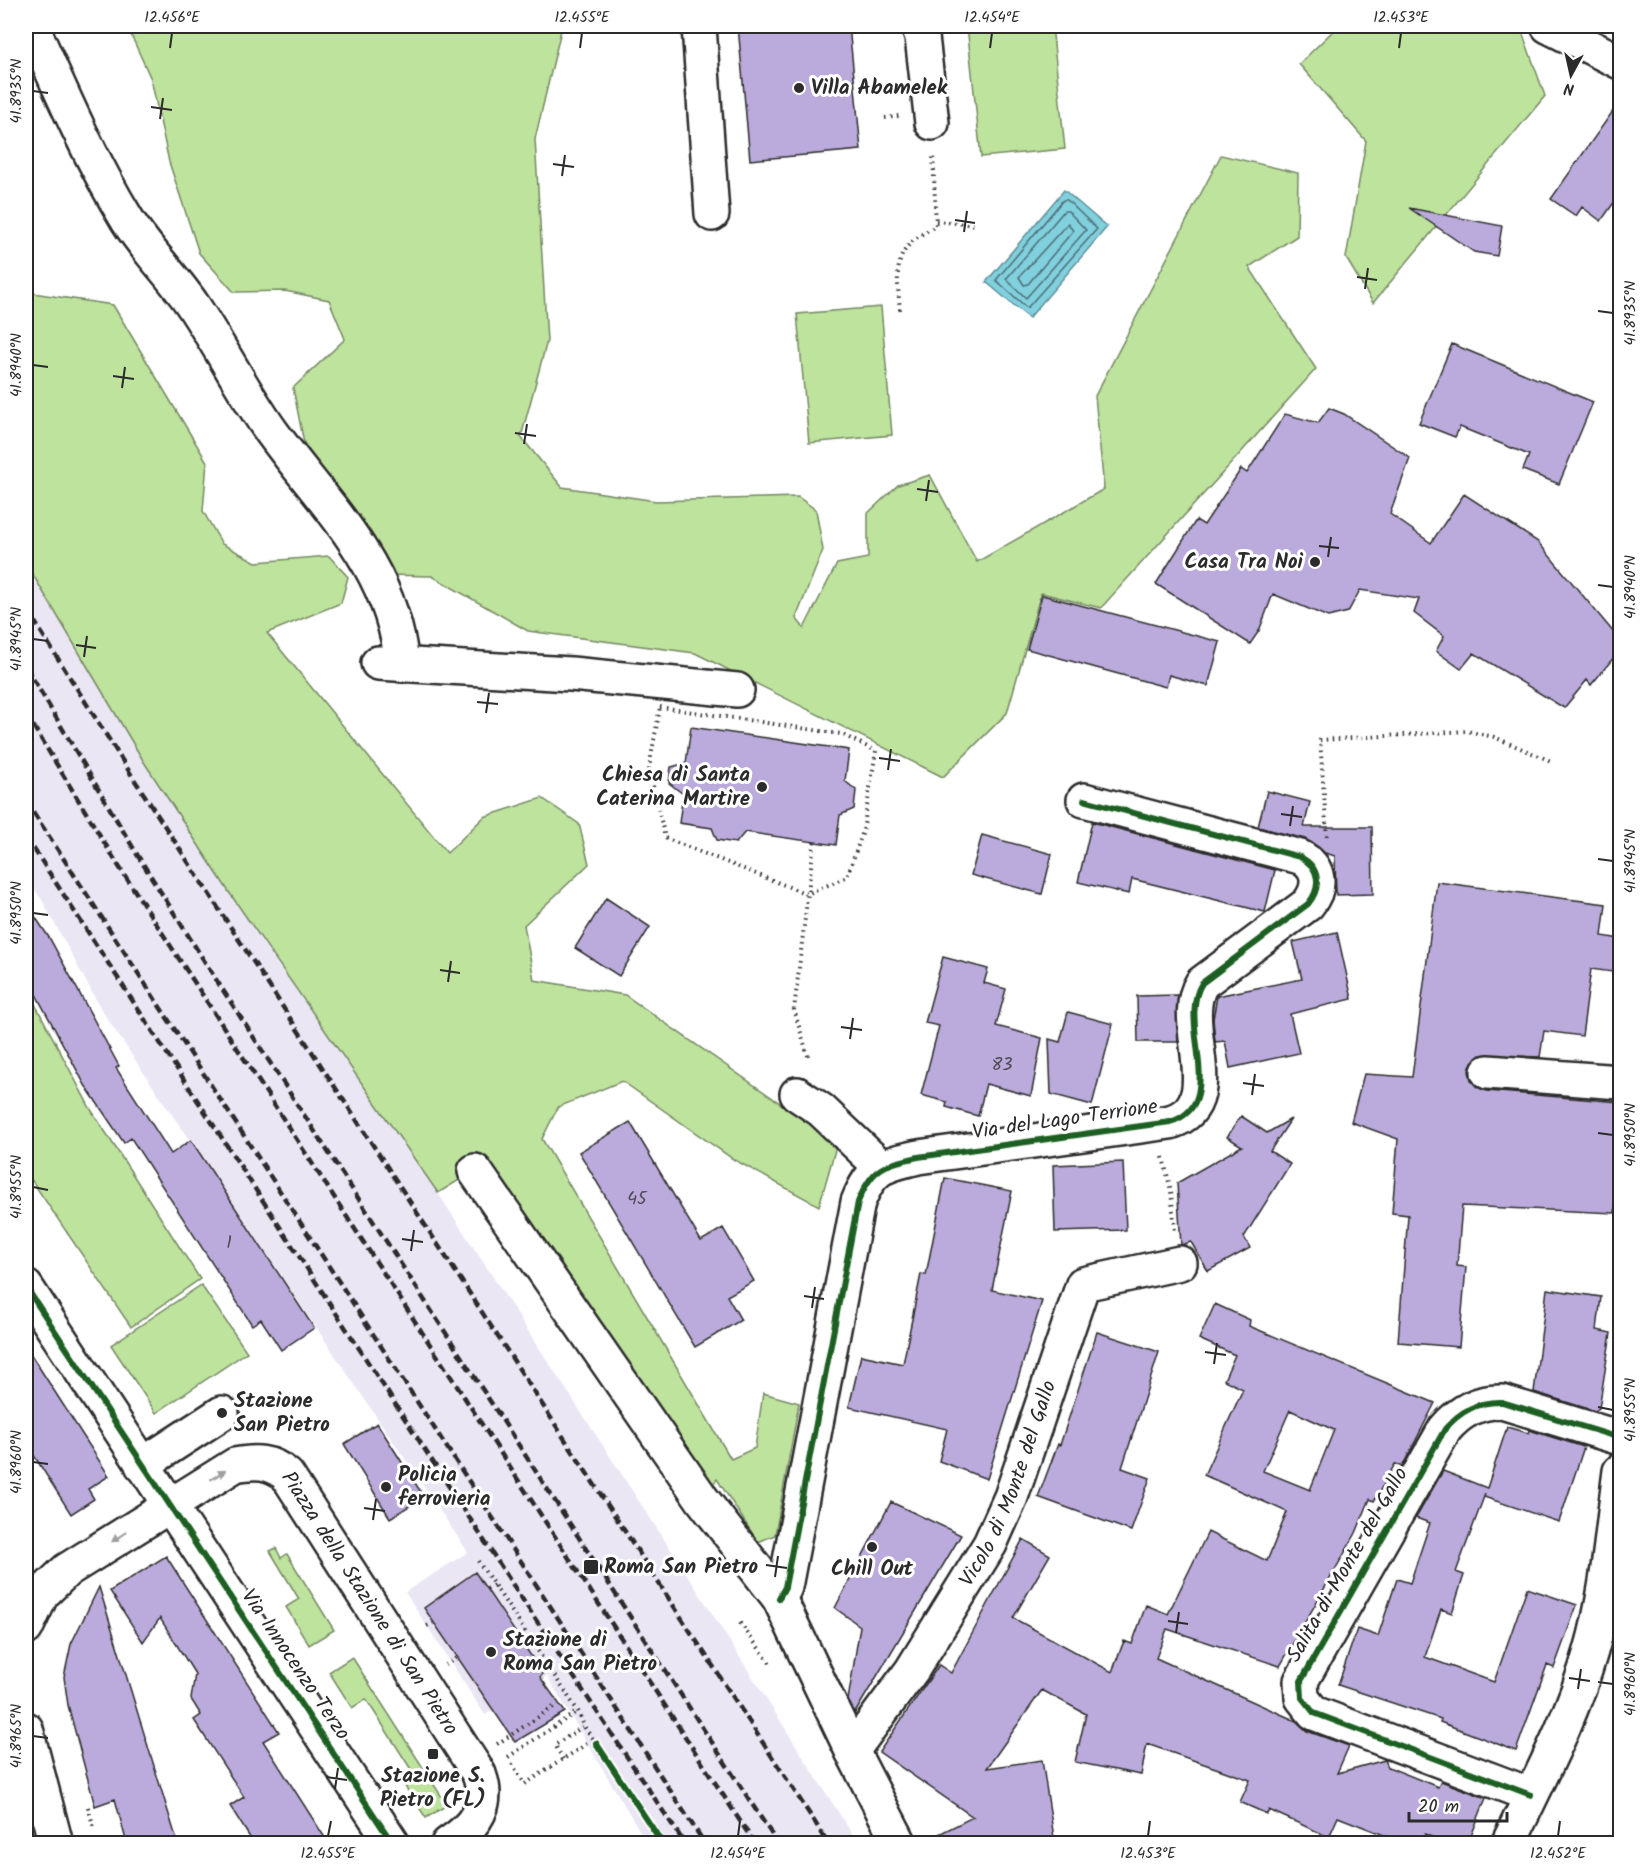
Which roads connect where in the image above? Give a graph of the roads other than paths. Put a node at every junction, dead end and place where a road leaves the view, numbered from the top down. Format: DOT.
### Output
graph roads {
  1 [pos="32,26"];
  2 [pos="699,26"];
  3 [pos="918,26"];
  4 [pos="1548,26"];
  5 [pos="1620,62"];
  6 [pos="932,123"];
  7 [pos="712,214"];
  8 [pos="737,690"];
  9 [pos="1084,800"];
  10 [pos="1488,1072"];
  11 [pos="1620,1082"];
  12 [pos="797,1094"];
  13 [pos="881,1167"];
  14 [pos="475,1171"];
  15 [pos="1180,1263"];
  16 [pos="26,1287"];
  17 [pos="222,1413"];
  18 [pos="1620,1438"];
  19 [pos="142,1466"];
  20 [pos="1620,1471"];
  21 [pos="168,1506"];
  22 [pos="779,1598"];
  23 [pos="26,1628"];
  24 [pos="26,1729"];
  25 [pos="852,1751"];
  26 [pos="1531,1795"];
  27 [pos="56,1844"];
  28 [pos="393,1844"];
  29 [pos="448,1844"];
  30 [pos="900,1844"];
  31 [pos="1509,1844"];
  1 -- 8 [label="street"];
  2 -- 7 [label="street"];
  3 -- 6 [label="street"];
  4 -- 5 [label="street"];
  9 -- 13 [label="street, Via del Lago Terrione"];
  10 -- 11 [label="street"];
  12 -- 13 [label="street"];
  13 -- 22 [label="street"];
  14 -- 22 [label="street"];
  15 -- 25 [label="street, Vicolo di Monte del Gallo"];
  16 -- 19 [label="street, Via Innocenzo Terzo"];
  17 -- 19 [label="street"];
  18 -- 26 [label="street, Salita di Monte del Gallo"];
  19 -- 21 [label="street, Via Innocenzo Terzo"];
  20 -- 26 [label="street"];
  21 -- 23 [label="street, Piazza della Stazione di San Pietro, one-way"];
  21 -- 28 [label="street, Via Innocenzo Terzo"];
  21 -- 29 [label="street, Piazza della Stazione di San Pietro, one-way"];
  22 -- 25 [label="street"];
  24 -- 27 [label="street"];
  25 -- 30 [label="street"];
  26 -- 31 [label="street"];
}
